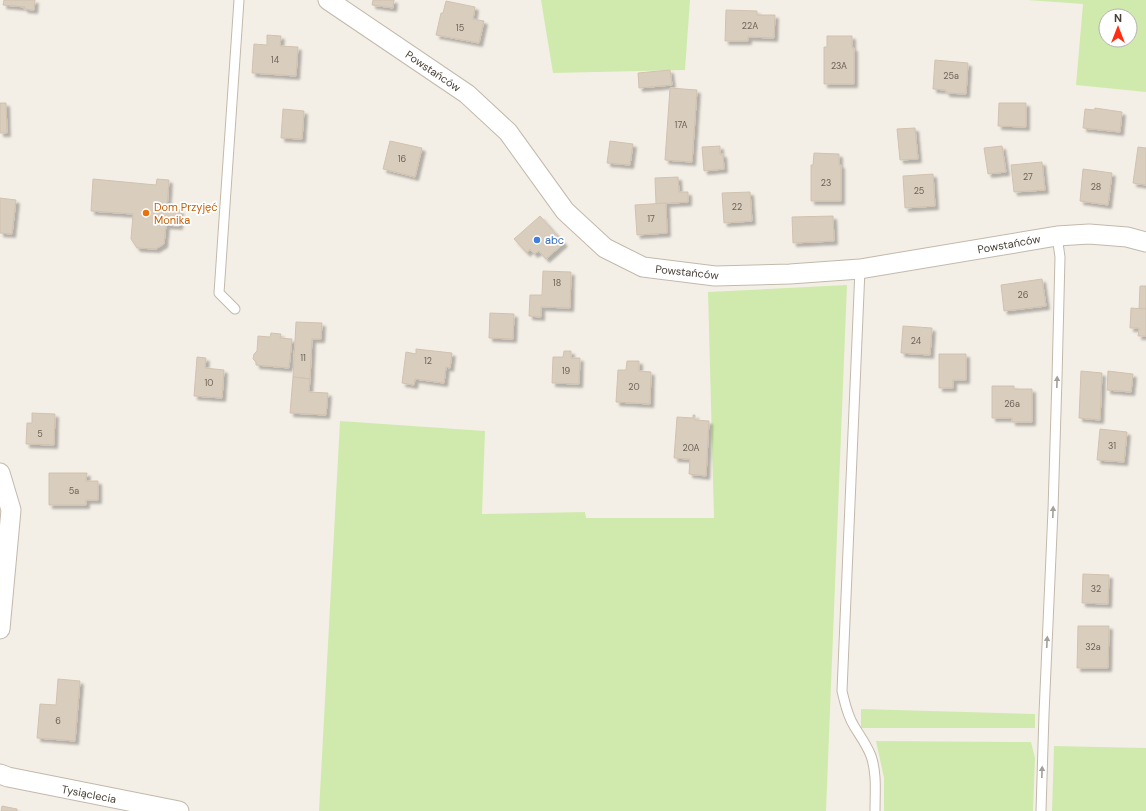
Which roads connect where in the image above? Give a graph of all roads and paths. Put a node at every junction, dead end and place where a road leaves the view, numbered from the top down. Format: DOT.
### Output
graph roads {
  1 [pos="239,0"];
  2 [pos="328,0"];
  3 [pos="1057,236"];
  4 [pos="1146,242"];
  5 [pos="860,269"];
  6 [pos="235,309"];
  7 [pos="0,473"];
  8 [pos="0,629"];
  9 [pos="0,774"];
  10 [pos="179,811"];
  11 [pos="875,811"];
  12 [pos="1041,811"];
  1 -- 6 [label="lane"];
  2 -- 5 [label="street, Powstańców"];
  3 -- 4 [label="street, Powstańców"];
  3 -- 5 [label="street, Powstańców"];
  12 -- 3 [label="lane, one-way"];
  5 -- 11 [label="lane"];
  7 -- 8 [label="street"];
  9 -- 10 [label="street, Tysiąclecia"];
}
